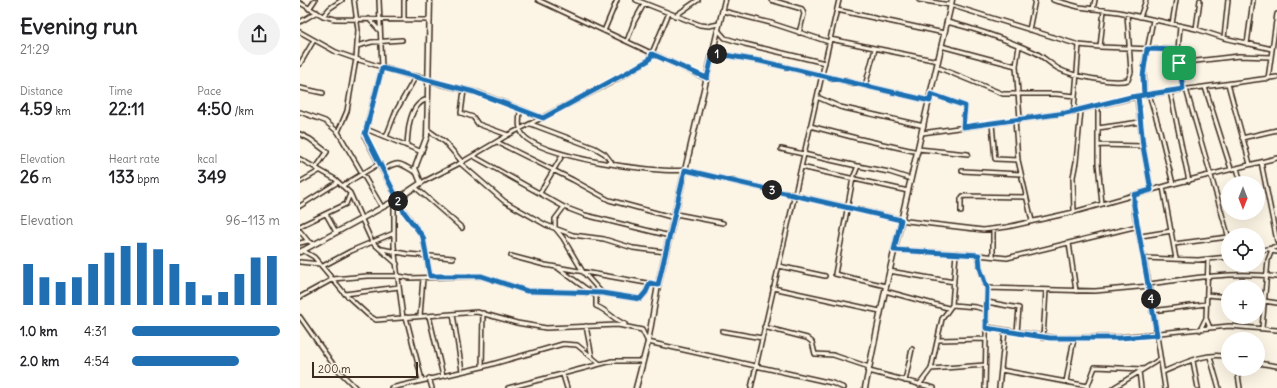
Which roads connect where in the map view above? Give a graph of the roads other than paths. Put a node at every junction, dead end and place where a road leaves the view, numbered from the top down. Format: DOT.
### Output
graph roads {
  1 [pos="315,0"];
  2 [pos="342,0"];
  3 [pos="354,0"];
  4 [pos="379,0"];
  5 [pos="404,0"];
  6 [pos="430,0"];
  7 [pos="538,0"];
  8 [pos="617,0"];
  9 [pos="636,0"];
  10 [pos="698,0"];
  11 [pos="725,0"];
  12 [pos="771,0"];
  13 [pos="839,0"];
  14 [pos="919,0"];
  15 [pos="1035,0"];
  16 [pos="1053,0"];
  17 [pos="1095,0"];
  18 [pos="1146,0"];
  19 [pos="1176,0"];
  20 [pos="1200,0"];
  21 [pos="1228,0"];
  22 [pos="1253,0"];
  23 [pos="643,2"];
  24 [pos="951,2"];
  25 [pos="300,3"];
  26 [pos="1093,8"];
  27 [pos="310,9"];
  28 [pos="837,10"];
  29 [pos="1104,10"];
  30 [pos="722,11"];
  31 [pos="316,12"];
  32 [pos="669,13"];
  33 [pos="1127,14"];
  34 [pos="1277,14"];
  35 [pos="323,16"];
  36 [pos="675,16"];
  37 [pos="1140,17"];
  38 [pos="357,19"];
  39 [pos="369,19"];
  40 [pos="380,19"];
  41 [pos="404,19"];
  42 [pos="430,20"];
  43 [pos="1153,20"];
  44 [pos="300,22"];
  45 [pos="947,22"];
  46 [pos="719,24"];
  47 [pos="1172,24"];
  48 [pos="1180,26"];
  49 [pos="1196,29"];
  50 [pos="718,30"];
  51 [pos="1030,30"];
  52 [pos="380,31"];
  53 [pos="604,31"];
  54 [pos="300,32"];
  55 [pos="799,32"];
  56 [pos="944,33"];
  57 [pos="1224,38"];
  58 [pos="314,40"];
  59 [pos="402,40"];
  60 [pos="830,40"];
  61 [pos="382,41"];
  62 [pos="627,41"];
  63 [pos="1079,44"];
  64 [pos="1248,44"];
  65 [pos="357,46"];
  66 [pos="941,46"];
  67 [pos="1018,46"];
  68 [pos="1100,47"];
  69 [pos="1128,48"];
  70 [pos="875,49"];
  71 [pos="1147,49"];
  72 [pos="1272,49"];
  73 [pos="1178,50"];
  74 [pos="713,53"];
  75 [pos="652,54"];
  76 [pos="1271,57"];
  77 [pos="356,59"];
  78 [pos="938,61"];
  79 [pos="300,63"];
  80 [pos="825,63"];
  81 [pos="1179,63"];
  82 [pos="1016,66"];
  83 [pos="937,67"];
  84 [pos="382,68"];
  85 [pos="1077,74"];
  86 [pos="416,76"];
  87 [pos="822,76"];
  88 [pos="1277,77"];
  89 [pos="707,78"];
  90 [pos="1268,78"];
  91 [pos="429,80"];
  92 [pos="1228,84"];
  93 [pos="865,86"];
  94 [pos="1205,87"];
  95 [pos="300,88"];
  96 [pos="1185,89"];
  97 [pos="464,90"];
  98 [pos="1170,91"];
  99 [pos="323,93"];
  100 [pos="1019,93"];
  101 [pos="931,94"];
  102 [pos="1149,94"];
  103 [pos="1144,95"];
  104 [pos="1075,96"];
  105 [pos="1138,96"];
  106 [pos="817,97"];
  107 [pos="428,99"];
  108 [pos="930,101"];
  109 [pos="1098,106"];
  110 [pos="520,109"];
  111 [pos="1081,110"];
  112 [pos="1074,111"];
  113 [pos="300,112"];
  114 [pos="543,118"];
  115 [pos="1020,119"];
  116 [pos="1015,120"];
  117 [pos="1140,122"];
  118 [pos="992,123"];
  119 [pos="531,124"];
  120 [pos="810,126"];
  121 [pos="924,126"];
  122 [pos="963,127"];
  123 [pos="1098,128"];
  124 [pos="366,129"];
  125 [pos="428,130"];
  126 [pos="519,130"];
  127 [pos="1277,130"];
  128 [pos="338,132"];
  129 [pos="433,133"];
  130 [pos="922,133"];
  131 [pos="300,134"];
  132 [pos="508,135"];
  133 [pos="427,136"];
  134 [pos="386,137"];
  135 [pos="1242,138"];
  136 [pos="496,142"];
  137 [pos="1099,145"];
  138 [pos="407,146"];
  139 [pos="1143,146"];
  140 [pos="781,149"];
  141 [pos="918,150"];
  142 [pos="423,152"];
  143 [pos="563,154"];
  144 [pos="804,154"];
  145 [pos="968,154"];
  146 [pos="473,156"];
  147 [pos="300,158"];
  148 [pos="1277,158"];
  149 [pos="1018,160"];
  150 [pos="1261,162"];
  151 [pos="380,163"];
  152 [pos="461,163"];
  153 [pos="612,163"];
  154 [pos="1250,164"];
  155 [pos="858,166"];
  156 [pos="801,167"];
  157 [pos="316,168"];
  158 [pos="1237,168"];
  159 [pos="1231,169"];
  160 [pos="383,170"];
  161 [pos="552,170"];
  162 [pos="685,170"];
  163 [pos="319,171"];
  164 [pos="962,171"];
  165 [pos="415,172"];
  166 [pos="362,174"];
  167 [pos="1020,174"];
  168 [pos="1212,174"];
  169 [pos="1239,176"];
  170 [pos="853,178"];
  171 [pos="911,178"];
  172 [pos="1189,180"];
  173 [pos="300,182"];
  174 [pos="338,182"];
  175 [pos="421,183"];
  176 [pos="1173,184"];
  177 [pos="342,186"];
  178 [pos="415,187"];
  179 [pos="1163,187"];
  180 [pos="1151,190"];
  181 [pos="908,191"];
  182 [pos="350,193"];
  183 [pos="540,193"];
  184 [pos="795,195"];
  185 [pos="1134,195"];
  186 [pos="1026,197"];
  187 [pos="396,200"];
  188 [pos="1102,204"];
  189 [pos="300,206"];
  190 [pos="382,207"];
  191 [pos="564,207"];
  192 [pos="846,207"];
  193 [pos="961,212"];
  194 [pos="1074,212"];
  195 [pos="326,214"];
  196 [pos="676,216"];
  197 [pos="360,219"];
  198 [pos="901,220"];
  199 [pos="1032,222"];
  200 [pos="723,223"];
  201 [pos="300,226"];
  202 [pos="1138,226"];
  203 [pos="462,228"];
  204 [pos="555,228"];
  205 [pos="1226,228"];
  206 [pos="993,229"];
  207 [pos="1172,230"];
  208 [pos="300,231"];
  209 [pos="336,232"];
  210 [pos="394,233"];
  211 [pos="671,236"];
  212 [pos="1140,236"];
  213 [pos="1221,237"];
  214 [pos="308,241"];
  215 [pos="1277,241"];
  216 [pos="372,242"];
  217 [pos="300,243"];
  218 [pos="1069,243"];
  219 [pos="314,244"];
  220 [pos="1174,244"];
  221 [pos="1275,247"];
  222 [pos="381,249"];
  223 [pos="1265,249"];
  224 [pos="894,250"];
  225 [pos="301,251"];
  226 [pos="1271,251"];
  227 [pos="395,252"];
  228 [pos="667,252"];
  229 [pos="1277,252"];
  230 [pos="956,253"];
  231 [pos="426,255"];
  232 [pos="979,255"];
  233 [pos="511,256"];
  234 [pos="993,256"];
  235 [pos="453,258"];
  236 [pos="1144,258"];
  237 [pos="1221,258"];
  238 [pos="1176,259"];
  239 [pos="1208,260"];
  240 [pos="300,262"];
  241 [pos="396,264"];
  242 [pos="321,265"];
  243 [pos="779,266"];
  244 [pos="556,267"];
  245 [pos="583,272"];
  246 [pos="889,272"];
  247 [pos="398,276"];
  248 [pos="430,276"];
  249 [pos="825,276"];
  250 [pos="1267,276"];
  251 [pos="1277,277"];
  252 [pos="423,278"];
  253 [pos="1207,278"];
  254 [pos="333,279"];
  255 [pos="954,282"];
  256 [pos="650,283"];
  257 [pos="658,285"];
  258 [pos="1149,285"];
  259 [pos="886,286"];
  260 [pos="399,287"];
  261 [pos="773,288"];
  262 [pos="987,288"];
  263 [pos="1046,290"];
  264 [pos="885,291"];
  265 [pos="1076,291"];
  266 [pos="593,293"];
  267 [pos="602,293"];
  268 [pos="1265,293"];
  269 [pos="346,294"];
  270 [pos="1207,295"];
  271 [pos="1221,296"];
  272 [pos="300,297"];
  273 [pos="1265,301"];
  274 [pos="987,302"];
  275 [pos="1277,303"];
  276 [pos="1206,304"];
  277 [pos="952,305"];
  278 [pos="948,308"];
  279 [pos="986,310"];
  280 [pos="880,311"];
  281 [pos="1152,311"];
  282 [pos="482,313"];
  283 [pos="453,314"];
  284 [pos="420,316"];
  285 [pos="429,316"];
  286 [pos="300,318"];
  287 [pos="404,318"];
  288 [pos="1206,318"];
  289 [pos="1262,324"];
  290 [pos="586,326"];
  291 [pos="628,326"];
  292 [pos="764,327"];
  293 [pos="986,328"];
  294 [pos="1210,328"];
  295 [pos="1262,328"];
  296 [pos="1006,330"];
  297 [pos="1200,330"];
  298 [pos="1277,330"];
  299 [pos="722,331"];
  300 [pos="1017,332"];
  301 [pos="1157,335"];
  302 [pos="762,338"];
  303 [pos="1043,338"];
  304 [pos="1074,338"];
  305 [pos="986,339"];
  306 [pos="939,340"];
  307 [pos="648,342"];
  308 [pos="912,350"];
  309 [pos="1221,356"];
  310 [pos="592,357"];
  311 [pos="1210,357"];
  312 [pos="1160,359"];
  313 [pos="642,361"];
  314 [pos="1193,361"];
  315 [pos="600,364"];
  316 [pos="1265,364"];
  317 [pos="985,365"];
  318 [pos="756,366"];
  319 [pos="1277,366"];
  320 [pos="482,367"];
  321 [pos="869,369"];
  322 [pos="931,369"];
  323 [pos="1143,369"];
  324 [pos="1001,370"];
  325 [pos="462,371"];
  326 [pos="1139,371"];
  327 [pos="1163,372"];
  328 [pos="563,374"];
  329 [pos="443,376"];
  330 [pos="1238,376"];
  331 [pos="430,378"];
  332 [pos="422,380"];
  333 [pos="905,381"];
  334 [pos="1066,382"];
  335 [pos="919,385"];
  336 [pos="523,386"];
  337 [pos="1087,387"];
  338 [pos="356,388"];
  339 [pos="391,388"];
  340 [pos="432,388"];
  341 [pos="508,388"];
  342 [pos="567,388"];
  343 [pos="636,388"];
  344 [pos="751,388"];
  345 [pos="844,388"];
  346 [pos="865,388"];
  347 [pos="934,388"];
  348 [pos="985,388"];
  349 [pos="999,388"];
  350 [pos="1114,388"];
  351 [pos="1141,388"];
  352 [pos="1165,388"];
  353 [pos="1198,388"];
  354 [pos="1219,388"];
  355 [pos="1240,388"];
  1 -- 27 [label="street"];
  2 -- 35 [label="street"];
  3 -- 38 [label="street"];
  4 -- 40 [label="street"];
  5 -- 41 [label="street"];
  6 -- 42 [label="street"];
  7 -- 53 [label="street"];
  8 -- 53 [label="street"];
  9 -- 23 [label="street"];
  10 -- 36 [label="street"];
  11 -- 30 [label="street"];
  12 -- 55 [label="street"];
  13 -- 28 [label="street"];
  14 -- 24 [label="street"];
  15 -- 51 [label="street"];
  16 -- 26 [label="street"];
  17 -- 26 [label="street"];
  18 -- 37 [label="street"];
  19 -- 47 [label="street"];
  20 -- 49 [label="street"];
  21 -- 57 [label="street"];
  22 -- 64 [label="street"];
  23 -- 32 [label="street"];
  23 -- 62 [label="street"];
  24 -- 45 [label="street"];
  24 -- 51 [label="street"];
  25 -- 27 [label="street"];
  26 -- 29 [label="street"];
  27 -- 31 [label="street"];
  28 -- 56 [label="street"];
  28 -- 60 [label="street"];
  29 -- 33 [label="street"];
  29 -- 68 [label="street"];
  30 -- 46 [label="street"];
  30 -- 55 [label="street"];
  31 -- 35 [label="street"];
  31 -- 44 [label="street"];
  32 -- 36 [label="street"];
  32 -- 75 [label="street"];
  33 -- 37 [label="street"];
  33 -- 69 [label="street"];
  34 -- 72 [label="street"];
  35 -- 38 [label="street"];
  36 -- 46 [label="street"];
  37 -- 43 [label="street"];
  38 -- 39 [label="street"];
  38 -- 65 [label="street"];
  39 -- 40 [label="street"];
  39 -- 52 [label="street"];
  40 -- 41 [label="street"];
  40 -- 52 [label="street"];
  41 -- 42 [label="street"];
  42 -- 91 [label="street"];
  43 -- 47 [label="street"];
  43 -- 71 [label="street"];
  45 -- 56 [label="street"];
  45 -- 67 [label="street"];
  46 -- 50 [label="street"];
  47 -- 48 [label="street"];
  48 -- 49 [label="street"];
  48 -- 73 [label="street"];
  49 -- 57 [label="street"];
  50 -- 74 [label="street"];
  50 -- 80 [label="street"];
  51 -- 63 [label="street"];
  52 -- 61 [label="street"];
  53 -- 62 [label="street"];
  54 -- 58 [label="street"];
  55 -- 60 [label="street"];
  56 -- 66 [label="street"];
  57 -- 64 [label="street"];
  58 -- 77 [label="street"];
  58 -- 79 [label="street"];
  59 -- 61 [label="street"];
  60 -- 70 [label="street"];
  60 -- 80 [label="street"];
  61 -- 65 [label="street"];
  61 -- 84 [label="street"];
  62 -- 75 [label="street"];
  63 -- 68 [label="street"];
  63 -- 85 [label="street"];
  64 -- 72 [label="street"];
  65 -- 77 [label="street"];
  66 -- 78 [label="street"];
  66 -- 82 [label="street"];
  67 -- 82 [label="street"];
  67 -- 85 [label="street"];
  68 -- 69 [label="street"];
  69 -- 71 [label="street"];
  69 -- 85 [label="street"];
  70 -- 78 [label="street"];
  70 -- 93 [label="street"];
  71 -- 73 [label="street"];
  71 -- 103 [label="street"];
  72 -- 76 [label="street"];
  73 -- 81 [label="street"];
  74 -- 87 [label="street"];
  74 -- 89 [label="street"];
  75 -- 89 [label="street"];
  75 -- 114 [label="street"];
  76 -- 81 [label="street"];
  76 -- 90 [label="street"];
  77 -- 84 [label="street"];
  77 -- 128 [label="street"];
  78 -- 83 [label="street"];
  80 -- 87 [label="street"];
  81 -- 96 [label="street"];
  82 -- 100 [label="street"];
  83 -- 100 [label="street"];
  83 -- 101 [label="street"];
  84 -- 86 [label="street"];
  84 -- 124 [label="street"];
  85 -- 104 [label="street"];
  86 -- 91 [label="street"];
  86 -- 134 [label="street"];
  87 -- 93 [label="street"];
  87 -- 106 [label="street"];
  88 -- 90 [label="street"];
  89 -- 162 [label="street"];
  90 -- 92 [label="street"];
  91 -- 97 [label="street"];
  91 -- 107 [label="street"];
  92 -- 94 [label="street"];
  92 -- 135 [label="street"];
  93 -- 108 [label="street"];
  94 -- 96 [label="street"];
  94 -- 159 [label="street"];
  95 -- 99 [label="street"];
  96 -- 98 [label="street"];
  96 -- 168 [label="street"];
  97 -- 110 [label="street"];
  97 -- 132 [label="street"];
  98 -- 102 [label="street"];
  98 -- 172 [label="street"];
  100 -- 104 [label="street"];
  100 -- 115 [label="street"];
  101 -- 108 [label="street"];
  101 -- 122 [label="street"];
  102 -- 103 [label="street"];
  102 -- 176 [label="street"];
  103 -- 105 [label="street"];
  104 -- 112 [label="street"];
  105 -- 109 [label="street"];
  105 -- 117 [label="street"];
  106 -- 120 [label="street"];
  106 -- 121 [label="street"];
  107 -- 125 [label="street"];
  107 -- 138 [label="street"];
  108 -- 121 [label="street"];
  109 -- 111 [label="street"];
  109 -- 123 [label="street"];
  110 -- 114 [label="street"];
  110 -- 126 [label="street"];
  111 -- 112 [label="street"];
  111 -- 194 [label="street"];
  112 -- 115 [label="street"];
  113 -- 128 [label="street"];
  114 -- 119 [label="street"];
  115 -- 116 [label="street"];
  116 -- 118 [label="street"];
  116 -- 149 [label="street"];
  117 -- 123 [label="street"];
  117 -- 139 [label="street"];
  118 -- 122 [label="street"];
  118 -- 149 [label="street"];
  119 -- 126 [label="street"];
  119 -- 153 [label="street"];
  120 -- 141 [label="street"];
  120 -- 144 [label="street"];
  121 -- 130 [label="street"];
  122 -- 130 [label="street"];
  123 -- 137 [label="street"];
  124 -- 134 [label="street"];
  124 -- 151 [label="street"];
  125 -- 129 [label="street"];
  125 -- 133 [label="street"];
  126 -- 132 [label="street"];
  126 -- 143 [label="street"];
  127 -- 135 [label="street"];
  128 -- 166 [label="street"];
  129 -- 133 [label="street"];
  129 -- 152 [label="street"];
  130 -- 141 [label="street"];
  131 -- 157 [label="street"];
  132 -- 136 [label="street"];
  133 -- 142 [label="street"];
  134 -- 138 [label="street"];
  135 -- 154 [label="street"];
  136 -- 146 [label="street"];
  136 -- 161 [label="street"];
  137 -- 139 [label="street"];
  137 -- 188 [label="street"];
  138 -- 142 [label="street"];
  139 -- 180 [label="street"];
  140 -- 144 [label="street"];
  141 -- 145 [label="street"];
  141 -- 171 [label="street"];
  142 -- 165 [label="street"];
  143 -- 153 [label="street"];
  143 -- 161 [label="street"];
  144 -- 155 [label="street"];
  144 -- 156 [label="street"];
  146 -- 152 [label="street"];
  146 -- 183 [label="street"];
  147 -- 157 [label="street"];
  148 -- 150 [label="street"];
  149 -- 167 [label="street"];
  150 -- 154 [label="street"];
  150 -- 215 [label="street"];
  151 -- 160 [label="street"];
  151 -- 166 [label="street"];
  152 -- 175 [label="street"];
  152 -- 204 [label="street"];
  153 -- 162 [label="street"];
  154 -- 158 [label="street"];
  155 -- 170 [label="street"];
  155 -- 171 [label="street"];
  156 -- 170 [label="street"];
  156 -- 184 [label="street"];
  157 -- 163 [label="street"];
  158 -- 159 [label="street"];
  158 -- 169 [label="street"];
  159 -- 168 [label="street"];
  160 -- 165 [label="street"];
  160 -- 187 [label="street"];
  161 -- 183 [label="street"];
  161 -- 196 [label="street"];
  162 -- 184 [label="street"];
  162 -- 196 [label="street"];
  163 -- 173 [label="street"];
  163 -- 174 [label="street"];
  164 -- 167 [label="street"];
  165 -- 175 [label="street"];
  166 -- 177 [label="street"];
  166 -- 190 [label="street"];
  167 -- 186 [label="street"];
  168 -- 172 [label="street"];
  168 -- 205 [label="street"];
  170 -- 181 [label="street"];
  170 -- 192 [label="street"];
  171 -- 181 [label="street"];
  172 -- 176 [label="street"];
  174 -- 177 [label="street"];
  174 -- 189 [label="street"];
  175 -- 178 [label="street"];
  176 -- 179 [label="street"];
  177 -- 182 [label="street"];
  178 -- 187 [label="street"];
  178 -- 203 [label="street"];
  179 -- 180 [label="street"];
  179 -- 207 [label="street"];
  180 -- 185 [label="street"];
  181 -- 198 [label="street"];
  182 -- 195 [label="street"];
  182 -- 197 [label="street"];
  183 -- 191 [label="street"];
  184 -- 192 [label="street"];
  184 -- 243 [label="street"];
  185 -- 188 [label="street"];
  185 -- 202 [label="street"];
  186 -- 193 [label="street"];
  186 -- 199 [label="street"];
  187 -- 190 [label="street"];
  187 -- 210 [label="street"];
  187 -- 231 [label="street"];
  188 -- 194 [label="street"];
  190 -- 197 [label="street"];
  191 -- 204 [label="street"];
  191 -- 211 [label="street"];
  192 -- 198 [label="street"];
  192 -- 259 [label="street"];
  194 -- 199 [label="street"];
  195 -- 201 [label="street"];
  195 -- 209 [label="street"];
  196 -- 200 [label="street"];
  196 -- 211 [label="street"];
  197 -- 209 [label="street"];
  197 -- 216 [label="street"];
  198 -- 206 [label="street"];
  198 -- 224 [label="street"];
  199 -- 206 [label="street"];
  202 -- 212 [label="street"];
  202 -- 218 [label="street"];
  204 -- 228 [label="street"];
  204 -- 245 [label="street"];
  206 -- 234 [label="street"];
  207 -- 212 [label="street"];
  207 -- 220 [label="street"];
  208 -- 214 [label="street"];
  209 -- 219 [label="street"];
  210 -- 216 [label="street"];
  210 -- 227 [label="street"];
  211 -- 228 [label="street"];
  212 -- 236 [label="street"];
  213 -- 220 [label="street"];
  214 -- 217 [label="street"];
  214 -- 219 [label="street"];
  216 -- 222 [label="street"];
  216 -- 242 [label="street"];
  218 -- 234 [label="street"];
  218 -- 265 [label="street"];
  219 -- 225 [label="street"];
  220 -- 238 [label="street"];
  221 -- 223 [label="street"];
  221 -- 226 [label="street"];
  222 -- 227 [label="street"];
  222 -- 241 [label="street"];
  224 -- 230 [label="street"];
  224 -- 246 [label="street"];
  225 -- 242 [label="street"];
  226 -- 229 [label="street"];
  226 -- 250 [label="street"];
  227 -- 231 [label="street"];
  227 -- 241 [label="street"];
  228 -- 257 [label="street"];
  230 -- 232 [label="street"];
  230 -- 255 [label="street"];
  231 -- 235 [label="street"];
  231 -- 248 [label="street"];
  232 -- 234 [label="street"];
  232 -- 262 [label="street"];
  233 -- 244 [label="street"];
  236 -- 238 [label="street"];
  236 -- 258 [label="street"];
  237 -- 239 [label="street"];
  238 -- 239 [label="street"];
  239 -- 253 [label="street"];
  240 -- 242 [label="street"];
  241 -- 247 [label="street"];
  242 -- 254 [label="street"];
  243 -- 249 [label="street"];
  243 -- 261 [label="street"];
  244 -- 245 [label="street"];
  244 -- 266 [label="street"];
  245 -- 256 [label="street"];
  245 -- 267 [label="street"];
  246 -- 255 [label="street"];
  246 -- 259 [label="street"];
  247 -- 252 [label="street"];
  247 -- 254 [label="street"];
  247 -- 260 [label="street"];
  248 -- 252 [label="street"];
  248 -- 266 [label="street"];
  250 -- 251 [label="street"];
  250 -- 253 [label="street"];
  250 -- 268 [label="street"];
  252 -- 284 [label="street"];
  253 -- 258 [label="street"];
  253 -- 270 [label="street"];
  254 -- 269 [label="street"];
  254 -- 272 [label="street"];
  255 -- 277 [label="street"];
  256 -- 257 [label="street"];
  256 -- 267 [label="street"];
  257 -- 307 [label="street"];
  258 -- 265 [label="street"];
  258 -- 281 [label="street"];
  259 -- 264 [label="street"];
  260 -- 269 [label="street"];
  260 -- 287 [label="street"];
  261 -- 280 [label="street"];
  261 -- 292 [label="street"];
  262 -- 263 [label="street"];
  262 -- 274 [label="street"];
  263 -- 265 [label="street"];
  263 -- 303 [label="street"];
  264 -- 278 [label="street"];
  264 -- 280 [label="street"];
  266 -- 267 [label="street"];
  266 -- 291 [label="street"];
  269 -- 287 [label="street"];
  270 -- 271 [label="street"];
  270 -- 276 [label="street"];
  273 -- 275 [label="street"];
  274 -- 279 [label="street"];
  274 -- 300 [label="street"];
  276 -- 281 [label="street"];
  276 -- 288 [label="street"];
  277 -- 278 [label="street"];
  277 -- 279 [label="street"];
  278 -- 306 [label="street"];
  279 -- 293 [label="street"];
  280 -- 321 [label="street"];
  281 -- 301 [label="street"];
  282 -- 283 [label="street"];
  282 -- 290 [label="street"];
  282 -- 320 [label="street"];
  283 -- 285 [label="street"];
  283 -- 325 [label="street"];
  284 -- 285 [label="street"];
  284 -- 287 [label="street"];
  285 -- 329 [label="street"];
  286 -- 338 [label="street"];
  287 -- 332 [label="street"];
  288 -- 294 [label="street"];
  288 -- 297 [label="street"];
  289 -- 295 [label="street"];
  290 -- 291 [label="street"];
  290 -- 310 [label="street"];
  291 -- 307 [label="street"];
  292 -- 302 [label="street"];
  292 -- 321 [label="street"];
  293 -- 296 [label="street"];
  293 -- 305 [label="street"];
  294 -- 295 [label="street"];
  294 -- 297 [label="street"];
  295 -- 298 [label="street"];
  296 -- 300 [label="street"];
  296 -- 324 [label="street"];
  297 -- 301 [label="street"];
  299 -- 302 [label="street"];
  300 -- 303 [label="street"];
  301 -- 304 [label="street"];
  301 -- 312 [label="street"];
  302 -- 318 [label="street"];
  303 -- 304 [label="street"];
  304 -- 334 [label="street"];
  305 -- 306 [label="street"];
  305 -- 317 [label="street"];
  306 -- 322 [label="street"];
  307 -- 313 [label="street"];
  307 -- 318 [label="street"];
  308 -- 333 [label="street"];
  309 -- 311 [label="street"];
  310 -- 315 [label="street"];
  310 -- 320 [label="street"];
  311 -- 314 [label="street"];
  311 -- 354 [label="street"];
  312 -- 323 [label="street"];
  312 -- 327 [label="street"];
  313 -- 315 [label="street"];
  313 -- 343 [label="street"];
  314 -- 327 [label="street"];
  314 -- 353 [label="street"];
  315 -- 328 [label="street"];
  316 -- 319 [label="street"];
  317 -- 322 [label="street"];
  317 -- 348 [label="street"];
  318 -- 344 [label="street"];
  318 -- 345 [label="street"];
  320 -- 325 [label="street"];
  321 -- 333 [label="street"];
  321 -- 346 [label="street"];
  322 -- 335 [label="street"];
  323 -- 326 [label="street"];
  323 -- 337 [label="street"];
  324 -- 334 [label="street"];
  324 -- 349 [label="street"];
  325 -- 329 [label="street"];
  326 -- 350 [label="street"];
  326 -- 351 [label="street"];
  327 -- 352 [label="street"];
  328 -- 336 [label="street"];
  328 -- 342 [label="street"];
  329 -- 331 [label="street"];
  330 -- 355 [label="street"];
  331 -- 332 [label="street"];
  331 -- 340 [label="street"];
  332 -- 339 [label="street"];
  333 -- 335 [label="street"];
  334 -- 337 [label="street"];
  335 -- 347 [label="street"];
  336 -- 341 [label="street"];
}
